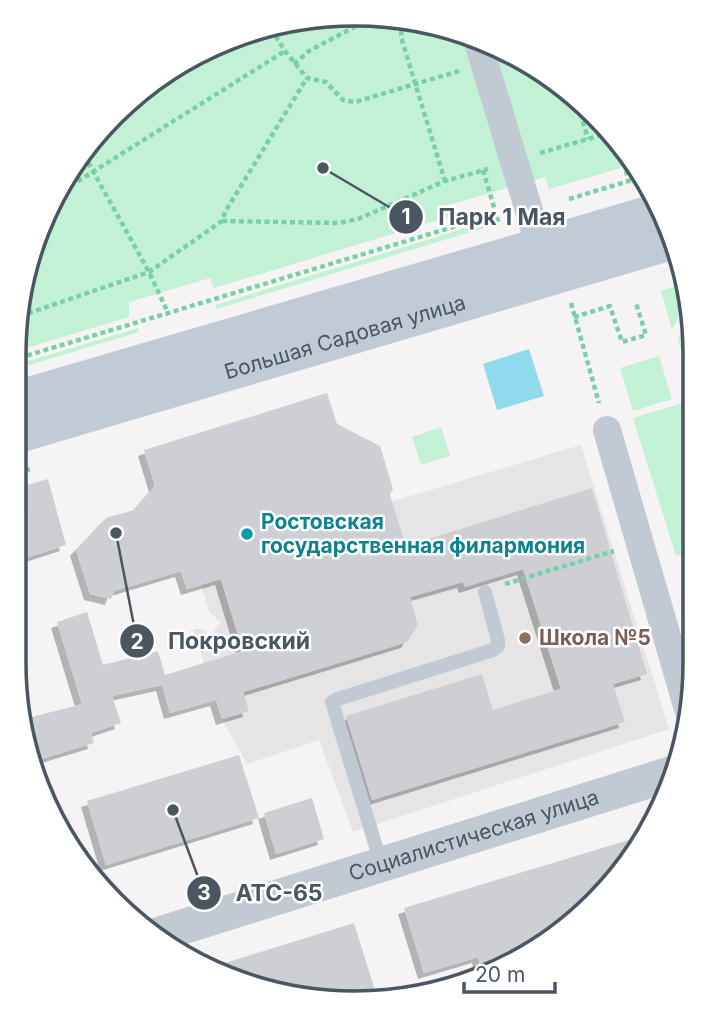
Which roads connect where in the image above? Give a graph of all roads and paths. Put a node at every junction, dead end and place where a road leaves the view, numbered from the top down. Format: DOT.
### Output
graph roads {
  1 [pos="356,26"];
  2 [pos="401,30"];
  3 [pos="275,36"];
  4 [pos="285,51"];
  5 [pos="481,53"];
  6 [pos="294,64"];
  7 [pos="307,78"];
  8 [pos="415,84"];
  9 [pos="582,117"];
  10 [pos="599,136"];
  11 [pos="588,139"];
  12 [pos="514,161"];
  13 [pos="89,163"];
  14 [pos="626,170"];
  15 [pos="94,171"];
  16 [pos="632,180"];
  17 [pos="445,181"];
  18 [pos="629,181"];
  19 [pos="74,183"];
  20 [pos="529,211"];
  21 [pos="496,214"];
  22 [pos="651,214"];
  23 [pos="498,220"];
  24 [pos="222,221"];
  25 [pos="500,228"];
  26 [pos="663,243"];
  27 [pos="540,247"];
  28 [pos="149,272"];
  29 [pos="636,303"];
  30 [pos="29,313"];
  31 [pos="169,313"];
  32 [pos="171,319"];
  33 [pos="26,356"];
  34 [pos="26,398"];
  35 [pos="607,430"];
  36 [pos="26,432"];
  37 [pos="639,543"];
  38 [pos="485,592"];
  39 [pos="682,688"];
  40 [pos="662,777"];
  41 [pos="382,865"];
  42 [pos="167,932"];
  1 -- 6 [label="path"];
  2 -- 8 [label="path"];
  3 -- 4 [label="path"];
  4 -- 6 [label="path"];
  4 -- 15 [label="path"];
  5 -- 8 [label="path"];
  5 -- 12 [label="street"];
  6 -- 7 [label="path"];
  7 -- 8 [label="path"];
  7 -- 24 [label="path"];
  8 -- 17 [label="path"];
  9 -- 11 [label="path"];
  10 -- 11 [label="path"];
  11 -- 12 [label="path"];
  12 -- 20 [label="street"];
  13 -- 15 [label="path"];
  14 -- 18 [label="path"];
  15 -- 19 [label="path"];
  15 -- 28 [label="path"];
  16 -- 18 [label="path"];
  17 -- 21 [label="path"];
  17 -- 24 [label="path"];
  18 -- 20 [label="path"];
  20 -- 23 [label="path"];
  20 -- 27 [label="street"];
  21 -- 23 [label="path"];
  21 -- 31 [label="path"];
  22 -- 27 [label="main road, Большая Садовая улица"];
  23 -- 25 [label="path"];
  24 -- 28 [label="path"];
  26 -- 36 [label="main road, Большая Садовая улица"];
  27 -- 34 [label="main road, Большая Садовая улица"];
  28 -- 30 [label="path"];
  28 -- 31 [label="path"];
  29 -- 35 [label="path"];
  31 -- 32 [label="path"];
  31 -- 33 [label="path"];
  35 -- 37 [label="street"];
  37 -- 38 [label="path"];
  37 -- 39 [label="street"];
  38 -- 41 [label="lane"];
  40 -- 41 [label="street, Социалистическая улица"];
  41 -- 42 [label="street, Социалистическая улица"];
}
